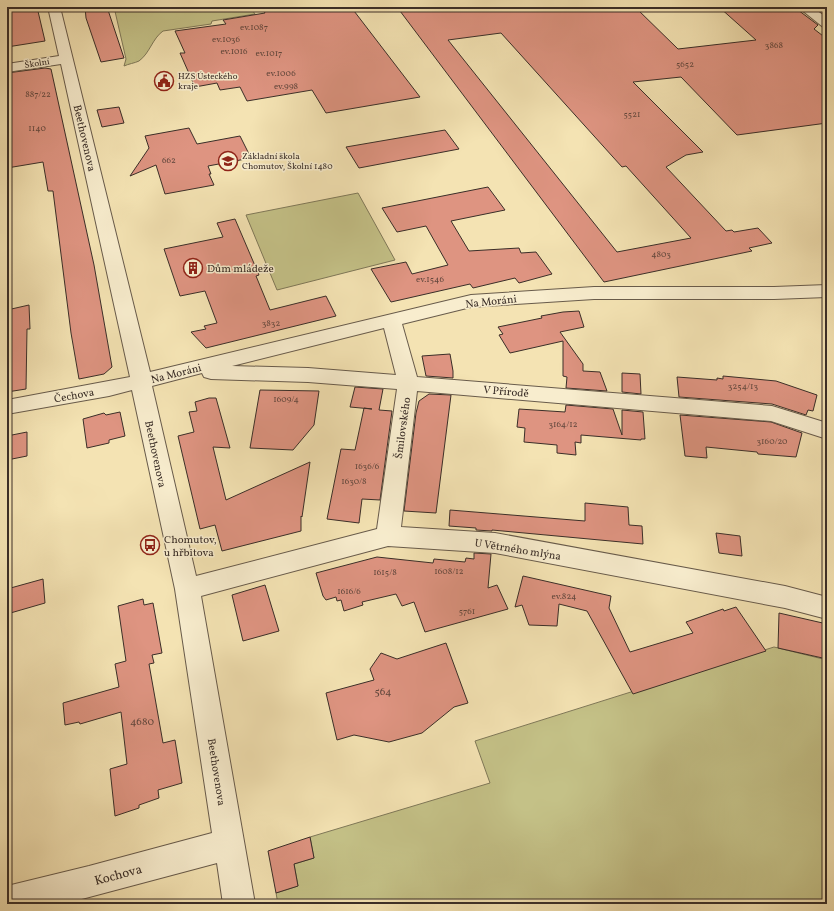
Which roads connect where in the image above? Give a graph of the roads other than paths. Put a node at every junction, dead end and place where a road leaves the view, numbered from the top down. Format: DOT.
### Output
graph roads {
  1 [pos="54,7"];
  2 [pos="804,7"];
  3 [pos="827,24"];
  4 [pos="66,58"];
  5 [pos="7,68"];
  6 [pos="825,294"];
  7 [pos="392,321"];
  8 [pos="182,371"];
  9 [pos="140,382"];
  10 [pos="408,382"];
  11 [pos="7,407"];
  12 [pos="827,431"];
  13 [pos="388,536"];
  14 [pos="186,589"];
  15 [pos="827,608"];
  16 [pos="229,844"];
  17 [pos="7,902"];
  18 [pos="239,904"];
  1 -- 4 [label="street, Beethovenova"];
  2 -- 3 [label="street"];
  4 -- 5 [label="street, Školní"];
  4 -- 9 [label="street, Beethovenova"];
  6 -- 7 [label="street, Na Moráni"];
  7 -- 8 [label="street, Na Moráni"];
  7 -- 10 [label="street, Šmilovského"];
  8 -- 9 [label="street, Na Moráni"];
  8 -- 10 [label="street, V Přírodě"];
  9 -- 11 [label="street, Čechova"];
  9 -- 14 [label="street, Beethovenova"];
  10 -- 12 [label="street, V Přírodě"];
  10 -- 13 [label="street, Šmilovského"];
  13 -- 14 [label="street, U Větrného mlýna"];
  13 -- 15 [label="street, U Větrného mlýna"];
  14 -- 16 [label="street, Beethovenova"];
  16 -- 17 [label="street, Kochova"];
  16 -- 18 [label="street, Beethovenova"];
}
